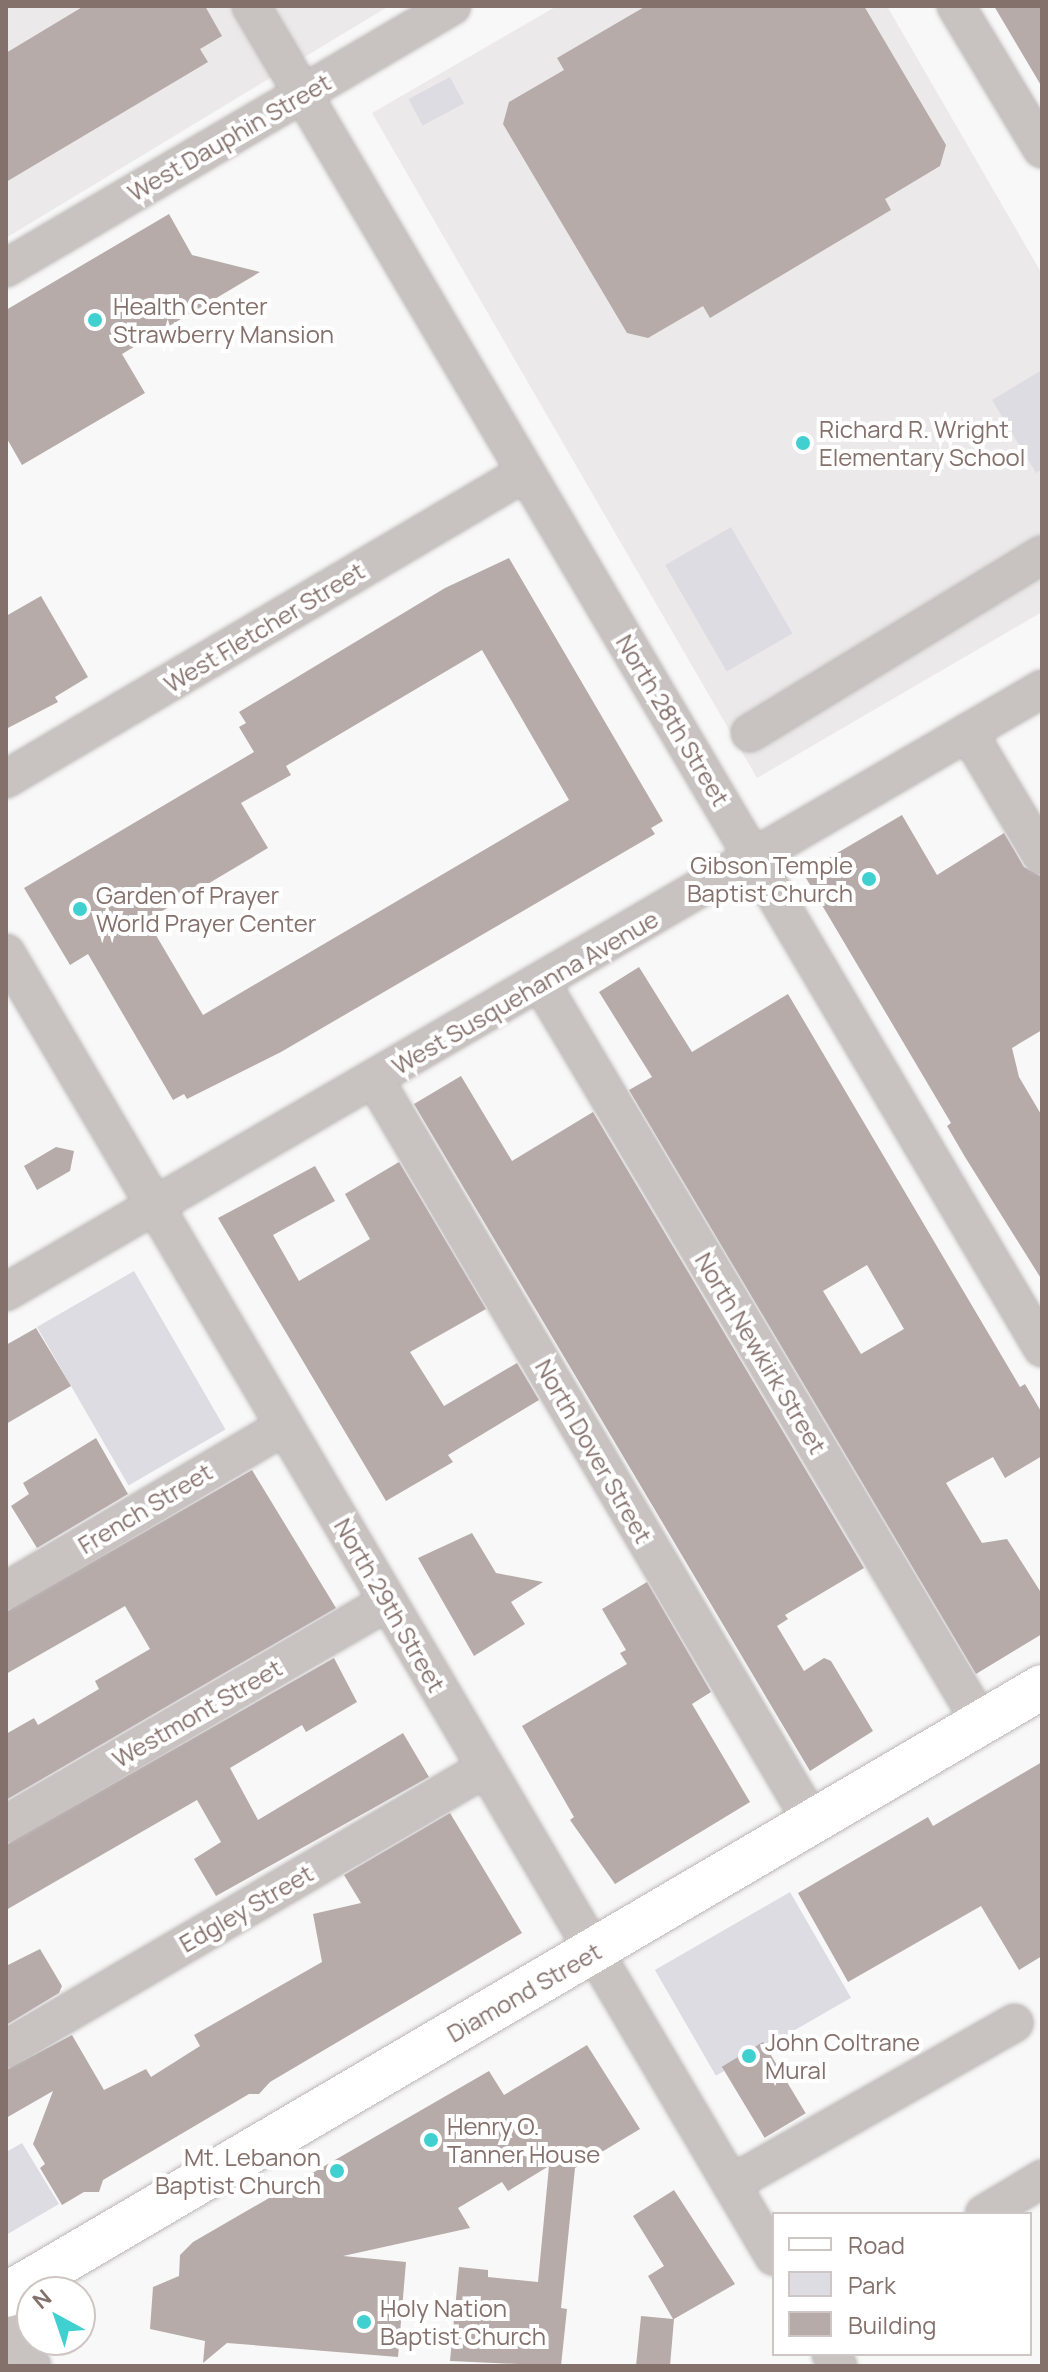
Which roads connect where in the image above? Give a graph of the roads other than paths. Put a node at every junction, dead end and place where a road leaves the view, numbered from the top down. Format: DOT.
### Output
graph roads {
  1 [pos="452,6"];
  2 [pos="956,6"];
  3 [pos="260,9"];
  4 [pos="303,93"];
  5 [pos="1042,149"];
  6 [pos="6,268"];
  7 [pos="523,474"];
  8 [pos="1042,555"];
  9 [pos="1042,689"];
  10 [pos="968,732"];
  11 [pos="750,733"];
  12 [pos="6,779"];
  13 [pos="756,856"];
  14 [pos="1042,856"];
  15 [pos="6,953"];
  16 [pos="541,983"];
  17 [pos="375,1080"];
  18 [pos="154,1205"];
  19 [pos="6,1292"];
  20 [pos="1042,1348"];
  21 [pos="285,1426"];
  22 [pos="6,1591"];
  23 [pos="388,1602"];
  24 [pos="1042,1687"];
  25 [pos="981,1723"];
  26 [pos="486,1768"];
  27 [pos="812,1822"];
  28 [pos="6,1824"];
  29 [pos="594,1951"];
  30 [pos="1014,2023"];
  31 [pos="6,2049"];
  32 [pos="1042,2179"];
  33 [pos="731,2184"];
  34 [pos="987,2212"];
  35 [pos="772,2254"];
  36 [pos="6,2295"];
  37 [pos="6,2324"];
  38 [pos="32,2366"];
  1 -- 4 [label="street, West Dauphin Street"];
  2 -- 5 [label="street"];
  3 -- 4 [label="street, North 28th Street"];
  4 -- 6 [label="street, West Dauphin Street"];
  4 -- 7 [label="street, North 28th Street"];
  7 -- 12 [label="street, West Fletcher Street"];
  7 -- 13 [label="street, North 28th Street"];
  8 -- 11 [label="street"];
  9 -- 10 [label="street, West Susquehanna Avenue"];
  10 -- 13 [label="street, West Susquehanna Avenue"];
  10 -- 14 [label="street"];
  13 -- 16 [label="street, West Susquehanna Avenue"];
  13 -- 20 [label="street, North 28th Street"];
  15 -- 18 [label="street, North 29th Street"];
  16 -- 17 [label="street, West Susquehanna Avenue"];
  16 -- 25 [label="street, North Newkirk Street"];
  17 -- 18 [label="street, West Susquehanna Avenue"];
  17 -- 27 [label="street, North Dover Street"];
  18 -- 19 [label="street, West Susquehanna Avenue"];
  18 -- 21 [label="street, North 29th Street"];
  21 -- 22 [label="street, French Street"];
  21 -- 23 [label="street, North 29th Street"];
  23 -- 26 [label="street, North 29th Street"];
  23 -- 28 [label="street, Westmont Street"];
  24 -- 25 [label="main road, Diamond Street"];
  25 -- 27 [label="main road, Diamond Street"];
  26 -- 29 [label="street, North 29th Street"];
  26 -- 31 [label="street, Edgley Street"];
  27 -- 29 [label="main road, Diamond Street"];
  29 -- 33 [label="street, North 29th Street"];
  29 -- 36 [label="main road, Diamond Street"];
  30 -- 33 [label="street"];
  32 -- 34 [label="street"];
  33 -- 35 [label="street, North 29th Street"];
  37 -- 38 [label="street"];
}
